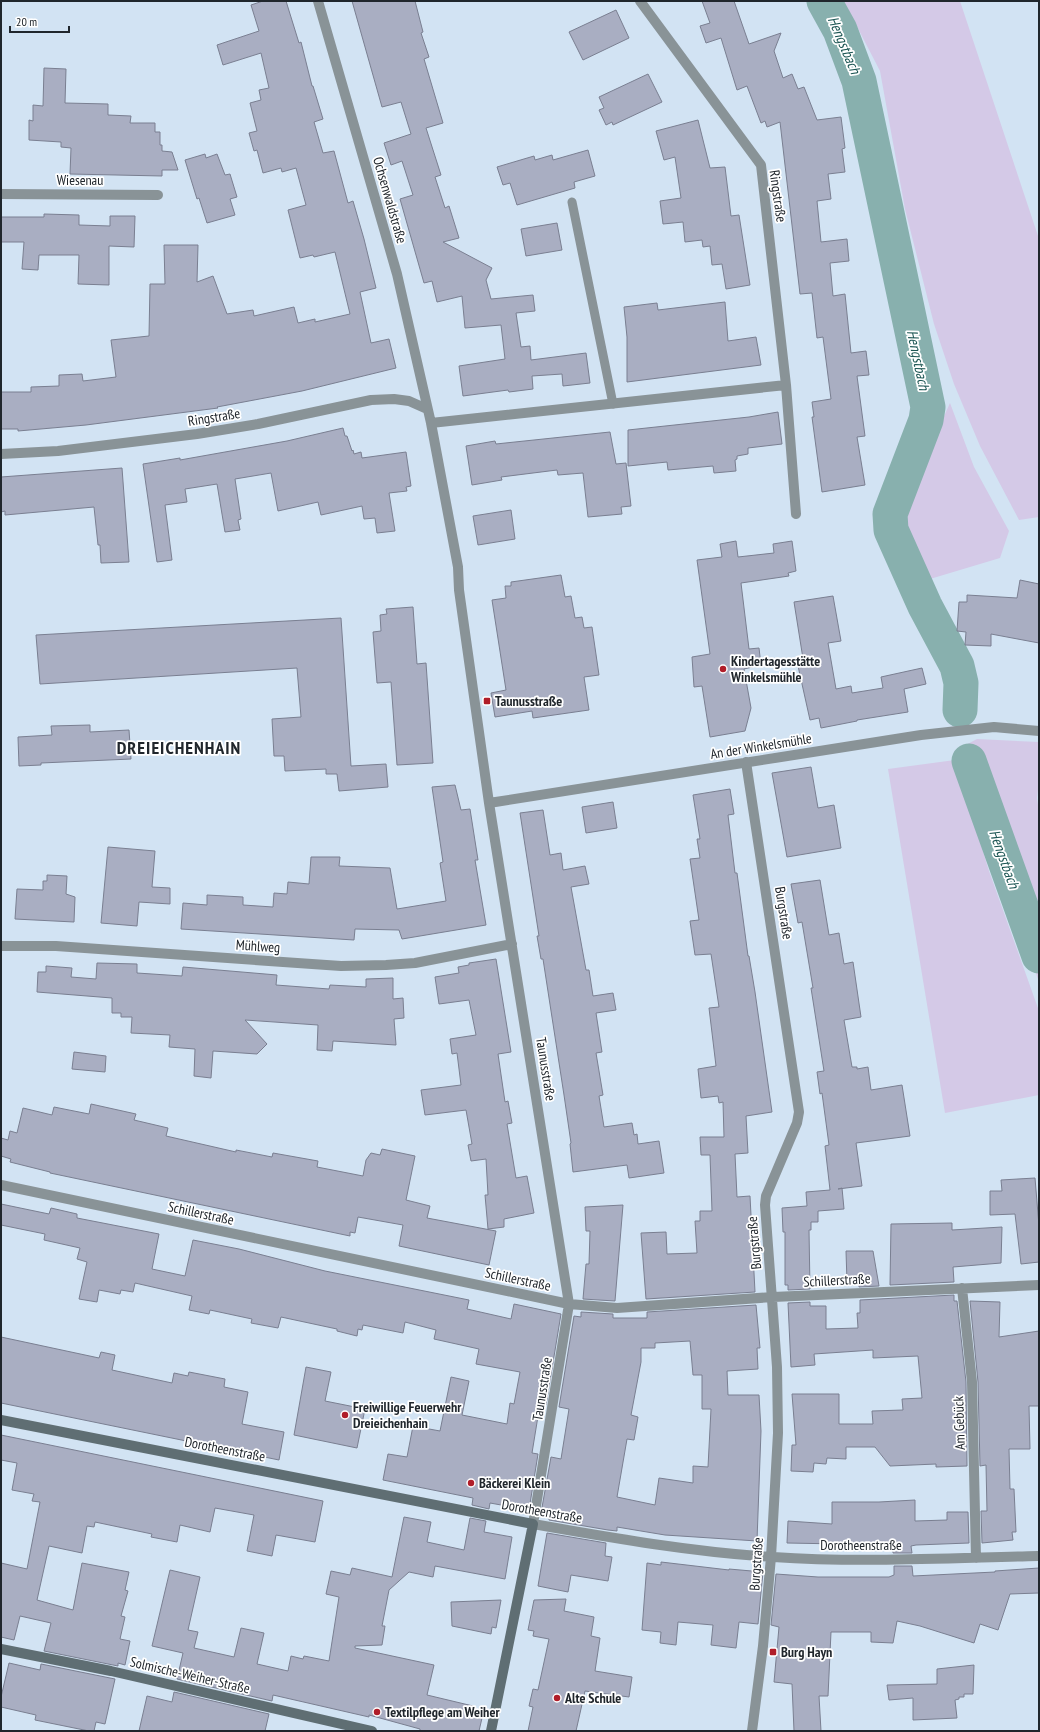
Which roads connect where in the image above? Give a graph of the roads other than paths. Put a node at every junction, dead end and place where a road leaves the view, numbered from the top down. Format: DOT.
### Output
graph roads {
  1 [pos="318,1"];
  2 [pos="640,1"];
  3 [pos="1,194"];
  4 [pos="158,195"];
  5 [pos="572,202"];
  6 [pos="786,385"];
  7 [pos="613,404"];
  8 [pos="427,410"];
  9 [pos="431,424"];
  10 [pos="1,454"];
  11 [pos="796,514"];
  12 [pos="1039,731"];
  13 [pos="746,762"];
  14 [pos="489,802"];
  15 [pos="512,944"];
  16 [pos="1,946"];
  17 [pos="1,1185"];
  18 [pos="1039,1285"];
  19 [pos="962,1288"];
  20 [pos="773,1297"];
  21 [pos="569,1304"];
  22 [pos="1,1420"];
  23 [pos="533,1524"];
  24 [pos="1039,1556"];
  25 [pos="771,1557"];
  26 [pos="976,1558"];
  27 [pos="1,1649"];
  28 [pos="372,1731"];
  29 [pos="491,1731"];
  30 [pos="752,1731"];
  1 -- 8 [label="street, Ochsenwaldstraße"];
  2 -- 6 [label="street, Ringstraße"];
  3 -- 4 [label="street, Wiesenau"];
  5 -- 7 [label="lane"];
  6 -- 7 [label="street"];
  6 -- 11 [label="street, Ringstraße"];
  7 -- 9 [label="street"];
  8 -- 9 [label="street, Taunusstraße"];
  8 -- 10 [label="street, Ringstraße"];
  9 -- 14 [label="street, Taunusstraße"];
  12 -- 13 [label="street, An der Winkelsmühle"];
  13 -- 14 [label="street, An der Winkelsmühle"];
  13 -- 20 [label="street, Burgstraße"];
  14 -- 15 [label="street, Taunusstraße"];
  15 -- 16 [label="street, Mühlweg"];
  15 -- 21 [label="street, Taunusstraße"];
  17 -- 21 [label="street, Schillerstraße"];
  18 -- 19 [label="street, Schillerstraße"];
  19 -- 20 [label="street, Schillerstraße"];
  19 -- 26 [label="street, Am Gebück"];
  20 -- 21 [label="street, Schillerstraße"];
  20 -- 25 [label="street, Burgstraße"];
  21 -- 23 [label="street, Taunusstraße"];
  22 -- 23 [label="street, Dorotheenstraße"];
  23 -- 25 [label="street, Dorotheenstraße"];
  23 -- 29 [label="street, Taunusstraße"];
  24 -- 26 [label="street, Dorotheenstraße"];
  25 -- 26 [label="street, Dorotheenstraße"];
  25 -- 30 [label="street, Burgstraße"];
  27 -- 28 [label="street, Solmische-Weiher-Straße"];
}
